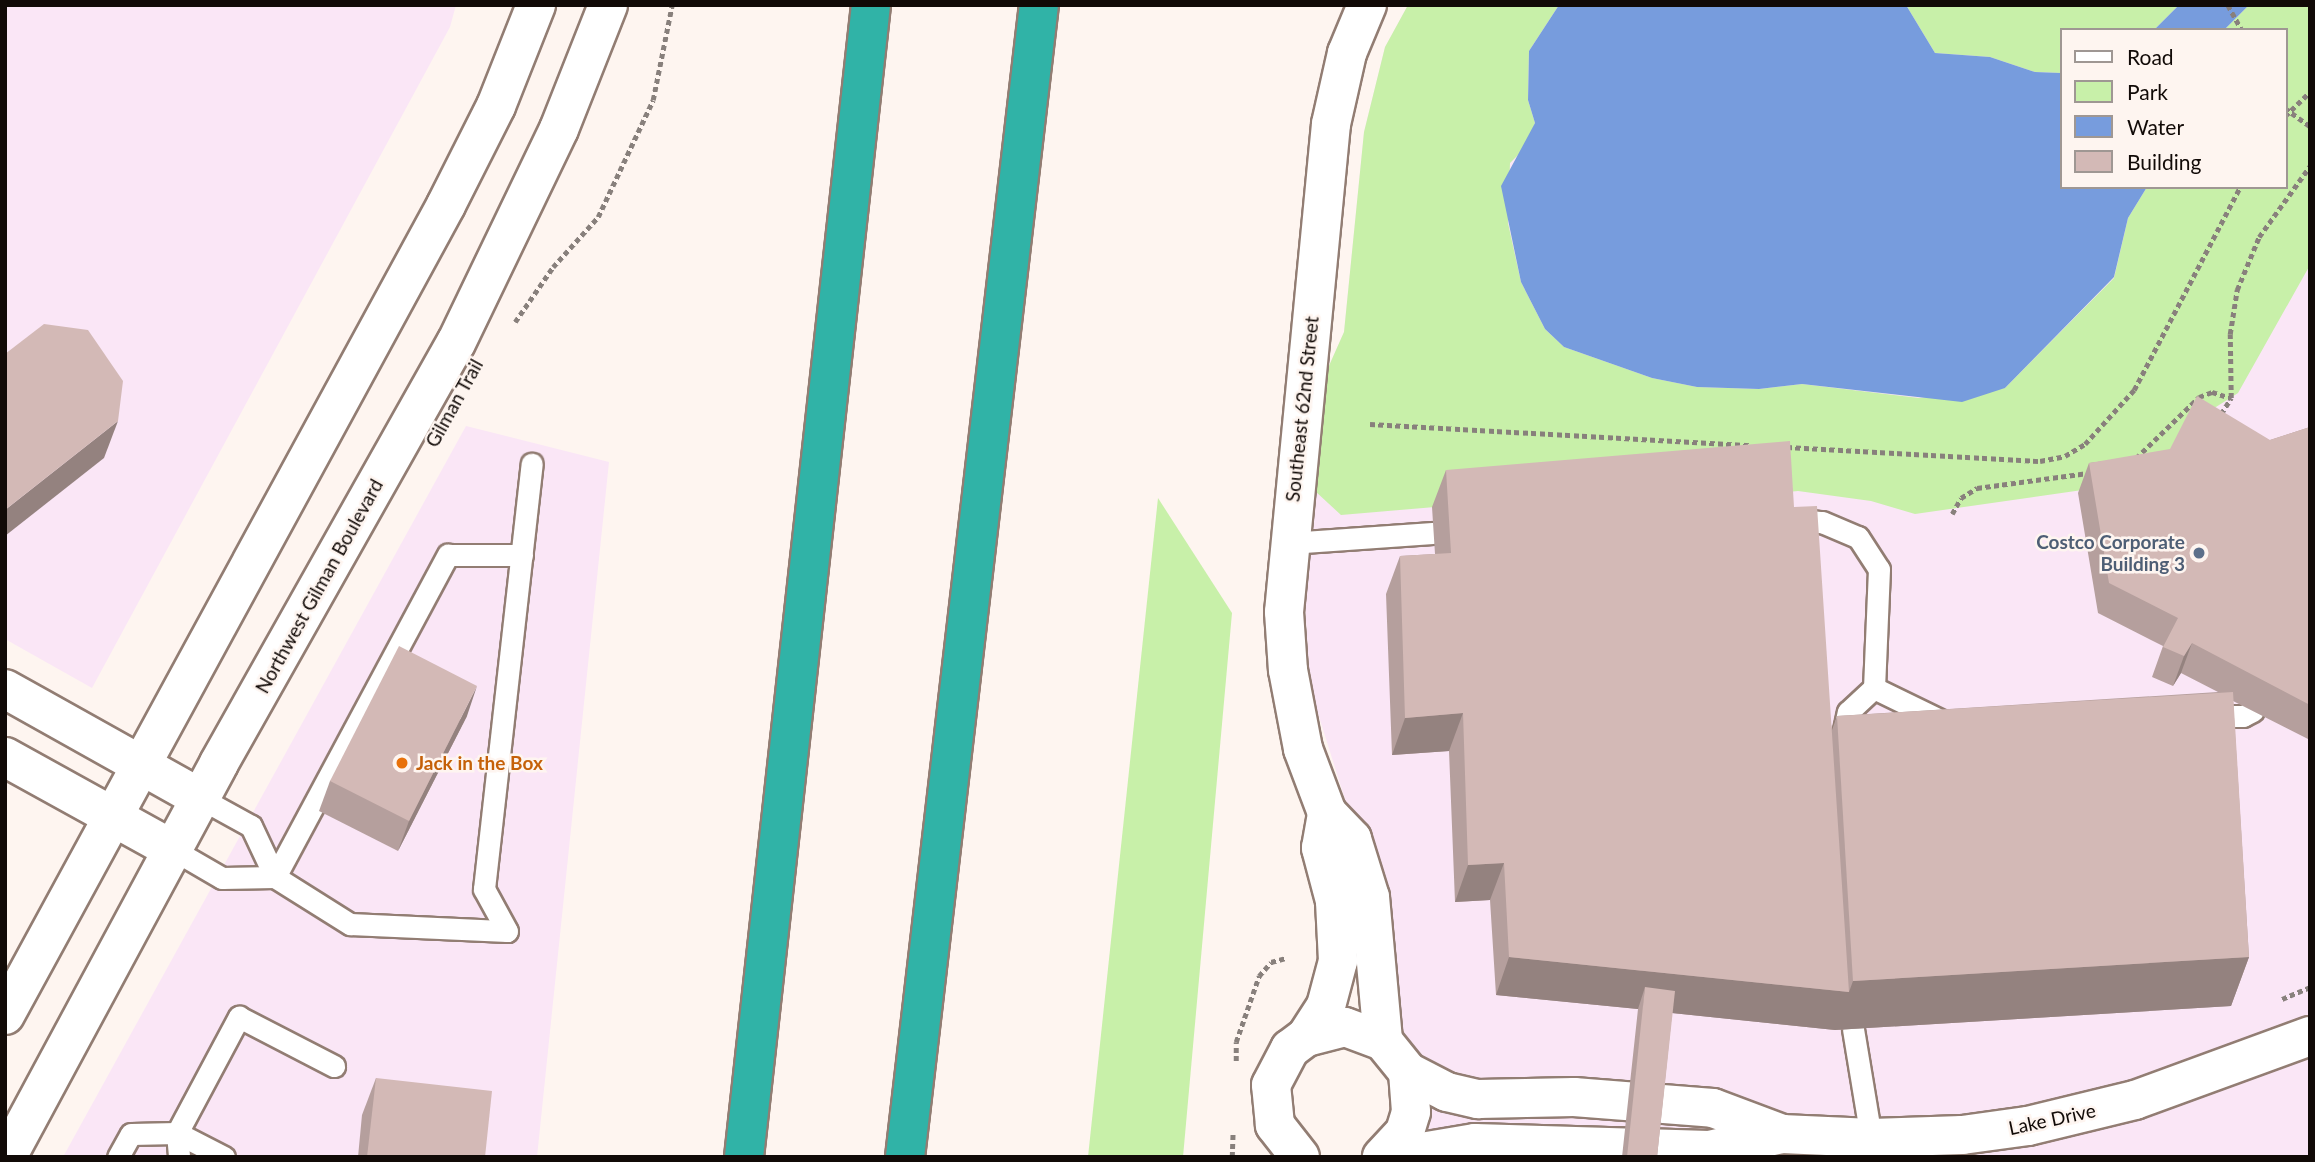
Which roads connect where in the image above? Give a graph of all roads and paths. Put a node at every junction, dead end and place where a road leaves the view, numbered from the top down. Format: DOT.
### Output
graph roads {
  1 [pos="536,5"];
  2 [pos="608,5"];
  3 [pos="672,5"];
  4 [pos="871,5"];
  5 [pos="1039,5"];
  6 [pos="1367,5"];
  7 [pos="2042,5"];
  8 [pos="2063,5"];
  9 [pos="2228,5"];
  10 [pos="2241,28"];
  11 [pos="2310,92"];
  12 [pos="2287,111"];
  13 [pos="2287,113"];
  14 [pos="2310,126"];
  15 [pos="2310,166"];
  16 [pos="2239,189"];
  17 [pos="508,335"];
  18 [pos="2231,398"];
  19 [pos="1370,424"];
  20 [pos="2214,426"];
  21 [pos="1761,446"];
  22 [pos="1775,446"];
  23 [pos="2127,462"];
  24 [pos="532,464"];
  25 [pos="2097,472"];
  26 [pos="1952,514"];
  27 [pos="1779,518"];
  28 [pos="1433,533"];
  29 [pos="1289,543"];
  30 [pos="522,555"];
  31 [pos="1874,688"];
  32 [pos="5,689"];
  33 [pos="2253,711"];
  34 [pos="2186,714"];
  35 [pos="1963,718"];
  36 [pos="5,757"];
  37 [pos="1836,763"];
  38 [pos="140,764"];
  39 [pos="200,798"];
  40 [pos="1327,813"];
  41 [pos="112,816"];
  42 [pos="172,849"];
  43 [pos="275,877"];
  44 [pos="5,1015"];
  45 [pos="1853,1028"];
  46 [pos="2310,1036"];
  47 [pos="1306,1037"];
  48 [pos="1383,1041"];
  49 [pos="334,1066"];
  50 [pos="1408,1073"];
  51 [pos="177,1133"];
  52 [pos="1782,1134"];
  53 [pos="1276,1141"];
  54 [pos="1872,1147"];
  55 [pos="7,1157"];
  56 [pos="118,1157"];
  57 [pos="179,1157"];
  58 [pos="224,1157"];
  59 [pos="744,1157"];
  60 [pos="905,1157"];
  61 [pos="1300,1157"];
  62 [pos="1382,1157"];
  63 [pos="1392,1157"];
  1 -- 38 [label="street"];
  2 -- 39 [label="street, Northwest Gilman Boulevard"];
  3 -- 17 [label="path"];
  4 -- 59 [label="highway"];
  5 -- 60 [label="highway"];
  6 -- 29 [label="street, Southeast 62nd Street"];
  7 -- 8 [label="path"];
  9 -- 10 [label="path"];
  11 -- 12 [label="path"];
  13 -- 14 [label="path"];
  15 -- 18 [label="path"];
  16 -- 22 [label="path"];
  18 -- 20 [label="path"];
  18 -- 23 [label="path"];
  19 -- 21 [label="path"];
  24 -- 30 [label="lane"];
  25 -- 26 [label="path"];
  27 -- 31 [label="lane"];
  28 -- 29 [label="lane"];
  29 -- 40 [label="street, Southeast 62nd Street"];
  30 -- 43 [label="lane"];
  30 -- 43 [label="lane"];
  31 -- 35 [label="lane"];
  31 -- 37 [label="lane"];
  32 -- 38 [label="street"];
  33 -- 34 [label="lane"];
  36 -- 41 [label="street"];
  38 -- 39 [label="street"];
  38 -- 41 [label="street"];
  39 -- 42 [label="street, Northwest Gilman Boulevard"];
  39 -- 43 [label="lane"];
  40 -- 47 [label="street"];
  40 -- 48 [label="street, Southeast 62nd Street"];
  41 -- 42 [label="street"];
  41 -- 44 [label="street"];
  42 -- 43 [label="lane"];
  42 -- 55 [label="street, Northwest Gilman Boulevard"];
  45 -- 54 [label="lane"];
  46 -- 54 [label="street, Lake Drive"];
  47 -- 48 [label="street"];
  47 -- 53 [label="street"];
  48 -- 50 [label="street"];
  49 -- 51 [label="lane"];
  50 -- 52 [label="street, Lake Drive"];
  50 -- 62 [label="street"];
  51 -- 56 [label="lane"];
  51 -- 57 [label="lane"];
  51 -- 58 [label="lane"];
  52 -- 54 [label="street, Lake Drive"];
  52 -- 63 [label="street, Lake Drive"];
  53 -- 61 [label="street"];
}
